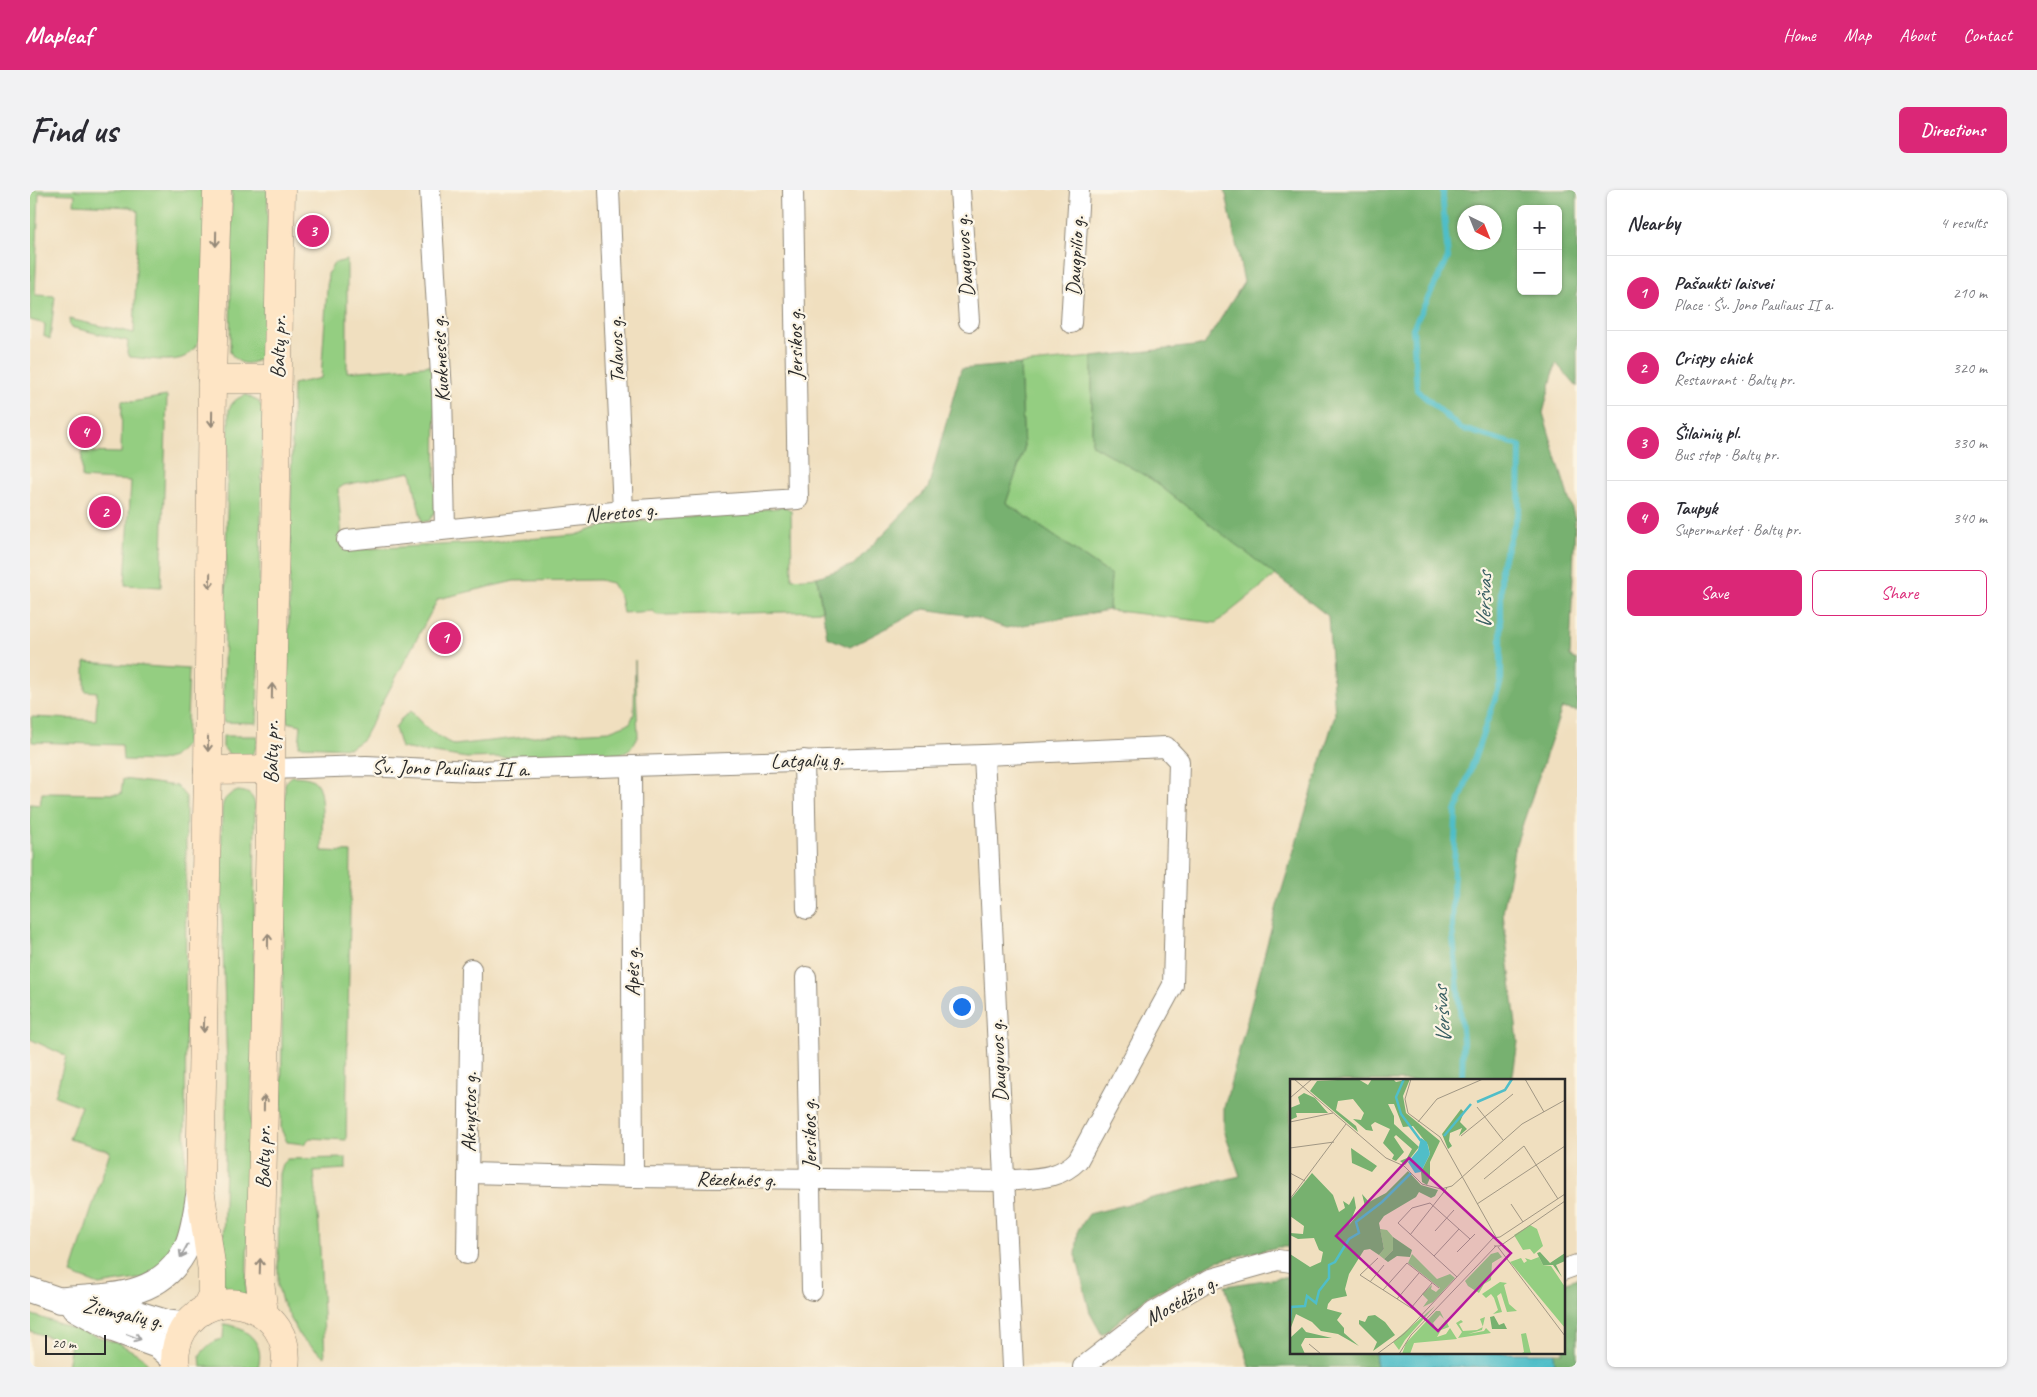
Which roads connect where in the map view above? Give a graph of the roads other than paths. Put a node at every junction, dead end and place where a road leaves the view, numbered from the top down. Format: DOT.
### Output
graph roads {
  1 [pos="217,190"];
  2 [pos="430,190"];
  3 [pos="609,190"];
  4 [pos="793,190"];
  5 [pos="960,190"];
  6 [pos="1079,190"];
  7 [pos="287,191"];
  8 [pos="969,321"];
  9 [pos="1072,323"];
  10 [pos="212,379"];
  11 [pos="277,379"];
  12 [pos="798,499"];
  13 [pos="623,511"];
  14 [pos="445,529"];
  15 [pos="347,540"];
  16 [pos="984,755"];
  17 [pos="804,760"];
  18 [pos="631,767"];
  19 [pos="270,769"];
  20 [pos="208,770"];
  21 [pos="807,909"];
  22 [pos="471,969"];
  23 [pos="806,977"];
  24 [pos="468,1174"];
  25 [pos="633,1178"];
  26 [pos="810,1180"];
  27 [pos="1004,1181"];
  28 [pos="200,1188"];
  29 [pos="468,1254"];
  30 [pos="1290,1262"];
  31 [pos="1577,1264"];
  32 [pos="1564,1270"];
  33 [pos="30,1290"];
  34 [pos="812,1290"];
  35 [pos="59,1300"];
  36 [pos="264,1314"];
  37 [pos="196,1317"];
  38 [pos="175,1364"];
  39 [pos="288,1365"];
  40 [pos="1013,1367"];
  41 [pos="1083,1367"];
  1 -- 10 [label="main road, one-way"];
  2 -- 14 [label="street, Kuoknesės g."];
  3 -- 13 [label="street, Talavos g."];
  4 -- 12 [label="street, Jersikos g."];
  5 -- 8 [label="street, Dauguvos g."];
  6 -- 9 [label="street, Daugpilio g."];
  7 -- 11 [label="main road, Baltų pr."];
  10 -- 11 [label="main road"];
  10 -- 20 [label="main road, one-way"];
  19 -- 11 [label="main road, Baltų pr., one-way"];
  12 -- 13 [label="street, Neretos g."];
  13 -- 14 [label="street, Neretos g."];
  14 -- 15 [label="street"];
  16 -- 17 [label="street, Latgalių g."];
  16 -- 27 [label="street, Dauguvos g."];
  16 -- 27 [label="street, Latgalių g."];
  17 -- 18 [label="street, Latgalių g."];
  17 -- 21 [label="street"];
  18 -- 19 [label="street, Šv. Jono Pauliaus II a."];
  18 -- 25 [label="street, Apės g."];
  19 -- 20 [label="main road"];
  36 -- 19 [label="main road, Baltų pr., one-way"];
  20 -- 28 [label="main road, one-way"];
  22 -- 24 [label="street, Aknystos g."];
  23 -- 26 [label="street, Jersikos g."];
  24 -- 25 [label="street, Rėzeknės g."];
  24 -- 29 [label="street, Aknystos g."];
  25 -- 26 [label="street, Rėzeknės g."];
  26 -- 27 [label="street, Rėzeknės g."];
  26 -- 34 [label="street, Jersikos g."];
  27 -- 40 [label="street, Dauguvos g."];
  28 -- 35 [label="street, one-way"];
  28 -- 37 [label="main road"];
  30 -- 41 [label="street, Mosėdžio g."];
  31 -- 32 [label="street"];
  33 -- 35 [label="street, Žiemgalių g."];
  35 -- 37 [label="street, Žiemgalių g."];
  35 -- 38 [label="street, Žiemgalių g., one-way"];
  36 -- 37 [label="main road"];
  36 -- 39 [label="main road"];
  37 -- 38 [label="main road"];
}
